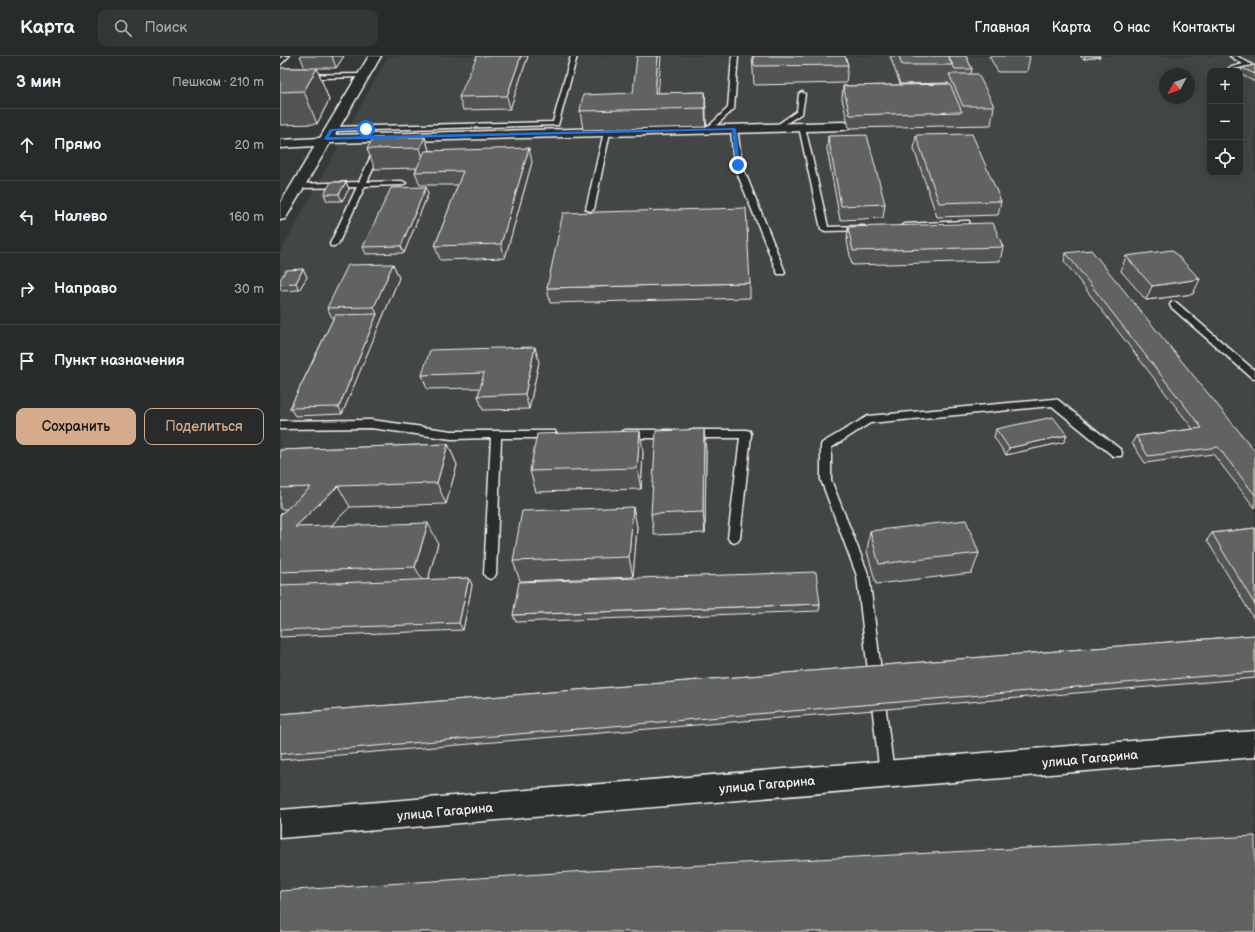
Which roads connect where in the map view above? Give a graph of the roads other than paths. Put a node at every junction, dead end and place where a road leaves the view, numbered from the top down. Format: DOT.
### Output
graph roads {
  1 [pos="286,56"];
  2 [pos="375,56"];
  3 [pos="574,56"];
  4 [pos="735,56"];
  5 [pos="1233,56"];
  6 [pos="280,63"];
  7 [pos="1235,68"];
  8 [pos="363,75"];
  9 [pos="280,77"];
  10 [pos="802,94"];
  11 [pos="843,126"];
  12 [pos="802,127"];
  13 [pos="776,128"];
  14 [pos="709,129"];
  15 [pos="734,129"];
  16 [pos="607,132"];
  17 [pos="327,137"];
  18 [pos="280,144"];
  19 [pos="391,154"];
  20 [pos="402,183"];
  21 [pos="362,184"];
  22 [pos="298,186"];
  23 [pos="590,209"];
  24 [pos="280,216"];
  25 [pos="966,223"];
  26 [pos="895,226"];
  27 [pos="872,227"];
  28 [pos="334,244"];
  29 [pos="781,272"];
  30 [pos="1174,305"];
  31 [pos="1255,376"];
  32 [pos="280,425"];
  33 [pos="496,434"];
  34 [pos="558,434"];
  35 [pos="613,434"];
  36 [pos="1117,453"];
  37 [pos="734,538"];
  38 [pos="490,574"];
  39 [pos="1255,744"];
  40 [pos="886,774"];
  41 [pos="280,824"];
  1 -- 6 [label="lane"];
  2 -- 8 [label="street"];
  3 -- 17 [label="lane"];
  4 -- 14 [label="lane"];
  5 -- 7 [label="lane"];
  8 -- 9 [label="lane"];
  8 -- 17 [label="street"];
  10 -- 13 [label="lane"];
  11 -- 12 [label="street"];
  12 -- 13 [label="street"];
  12 -- 27 [label="lane"];
  13 -- 15 [label="street"];
  14 -- 15 [label="street"];
  14 -- 16 [label="street"];
  15 -- 29 [label="lane"];
  16 -- 17 [label="street"];
  16 -- 23 [label="lane"];
  17 -- 18 [label="street"];
  17 -- 22 [label="street"];
  19 -- 21 [label="lane"];
  20 -- 21 [label="lane"];
  21 -- 22 [label="lane"];
  21 -- 28 [label="lane"];
  22 -- 24 [label="street"];
  25 -- 26 [label="lane"];
  30 -- 31 [label="lane"];
  32 -- 33 [label="lane"];
  33 -- 34 [label="lane"];
  33 -- 38 [label="lane"];
  35 -- 37 [label="lane"];
  36 -- 40 [label="lane"];
  39 -- 40 [label="street, улица Гагарина"];
  40 -- 41 [label="street, улица Гагарина"];
}
